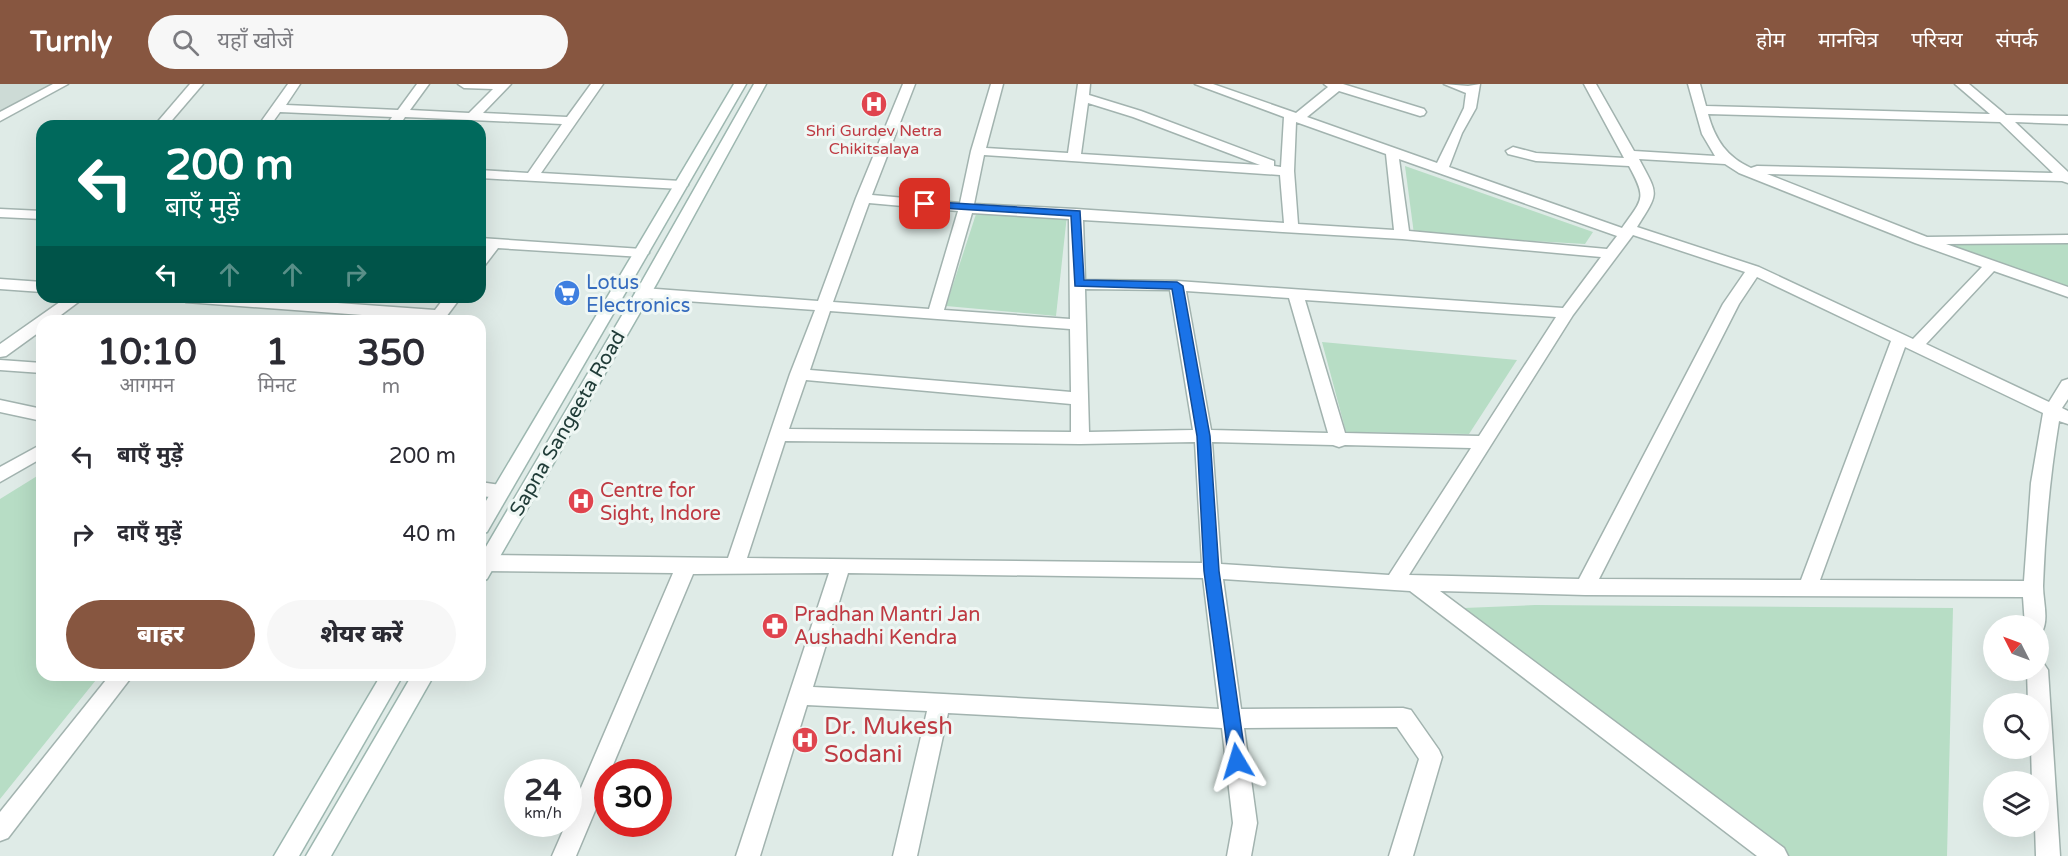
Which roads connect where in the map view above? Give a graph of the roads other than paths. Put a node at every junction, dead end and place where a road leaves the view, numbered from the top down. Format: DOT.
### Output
graph roads {
  1 [pos="62,84"];
  2 [pos="197,84"];
  3 [pos="294,84"];
  4 [pos="423,84"];
  5 [pos="464,84"];
  6 [pos="597,84"];
  7 [pos="740,84"];
  8 [pos="760,84"];
  9 [pos="909,84"];
  10 [pos="997,84"];
  11 [pos="1201,84"];
  12 [pos="1449,84"];
  13 [pos="1590,84"];
  14 [pos="1694,84"];
  15 [pos="1961,84"];
  16 [pos="504,85"];
  17 [pos="1334,85"];
  18 [pos="1474,88"];
  19 [pos="1083,90"];
  20 [pos="278,108"];
  21 [pos="1702,110"];
  22 [pos="1420,112"];
  23 [pos="400,113"];
  24 [pos="473,116"];
  25 [pos="1294,116"];
  26 [pos="0,117"];
  27 [pos="2004,119"];
  28 [pos="165,120"];
  29 [pos="269,120"];
  30 [pos="396,120"];
  31 [pos="2068,120"];
  32 [pos="571,121"];
  33 [pos="978,151"];
  34 [pos="1513,151"];
  35 [pos="1392,152"];
  36 [pos="1074,159"];
  37 [pos="1632,159"];
  38 [pos="1725,160"];
  39 [pos="1441,170"];
  40 [pos="1744,170"];
  41 [pos="1287,171"];
  42 [pos="486,174"];
  43 [pos="532,177"];
  44 [pos="2067,177"];
  45 [pos="681,185"];
  46 [pos="863,198"];
  47 [pos="966,208"];
  48 [pos="0,213"];
  49 [pos="1076,213"];
  50 [pos="36,215"];
  51 [pos="1291,228"];
  52 [pos="1628,232"];
  53 [pos="1402,235"];
  54 [pos="2068,239"];
  55 [pos="1920,240"];
  56 [pos="487,243"];
  57 [pos="642,253"];
  58 [pos="1613,254"];
  59 [pos="1991,266"];
  60 [pos="1754,270"];
  61 [pos="0,284"];
  62 [pos="1079,284"];
  63 [pos="1177,286"];
  64 [pos="36,287"];
  65 [pos="2068,292"];
  66 [pos="643,293"];
  67 [pos="1296,295"];
  68 [pos="68,303"];
  69 [pos="258,303"];
  70 [pos="448,303"];
  71 [pos="825,307"];
  72 [pos="1568,313"];
  73 [pos="52,315"];
  74 [pos="401,315"];
  75 [pos="439,315"];
  76 [pos="935,315"];
  77 [pos="1076,324"];
  78 [pos="36,326"];
  79 [pos="1907,343"];
  80 [pos="0,352"];
  81 [pos="0,365"];
  82 [pos="36,368"];
  83 [pos="798,374"];
  84 [pos="2068,385"];
  85 [pos="1080,399"];
  86 [pos="0,406"];
  87 [pos="2060,414"];
  88 [pos="36,415"];
  89 [pos="778,435"];
  90 [pos="1203,436"];
  91 [pos="1080,438"];
  92 [pos="1339,441"];
  93 [pos="1483,442"];
  94 [pos="36,454"];
  95 [pos="0,475"];
  96 [pos="486,490"];
  97 [pos="501,492"];
  98 [pos="486,517"];
  99 [pos="486,560"];
  100 [pos="841,565"];
  101 [pos="735,566"];
  102 [pos="486,567"];
  103 [pos="686,567"];
  104 [pos="1212,571"];
  105 [pos="1404,583"];
  106 [pos="1585,587"];
  107 [pos="1808,587"];
  108 [pos="2033,589"];
  109 [pos="2034,615"];
  110 [pos="117,681"];
  111 [pos="389,681"];
  112 [pos="420,681"];
  113 [pos="2038,681"];
  114 [pos="800,695"];
  115 [pos="939,704"];
  116 [pos="1232,719"];
  117 [pos="0,830"];
  118 [pos="286,856"];
  119 [pos="318,856"];
  120 [pos="564,856"];
  121 [pos="748,856"];
  122 [pos="905,856"];
  123 [pos="1239,856"];
  124 [pos="1401,856"];
  125 [pos="1776,856"];
  126 [pos="2048,856"];
  1 -- 26 [label="street"];
  2 -- 28 [label="street"];
  3 -- 20 [label="street"];
  4 -- 23 [label="street"];
  5 -- 16 [label="street"];
  6 -- 32 [label="street"];
  7 -- 45 [label="street, Sapna Sangeeta Road"];
  8 -- 66 [label="street, Sapna Sangeeta Road"];
  9 -- 46 [label="street"];
  10 -- 33 [label="street"];
  11 -- 25 [label="street"];
  12 -- 18 [label="street"];
  13 -- 37 [label="street"];
  14 -- 21 [label="street"];
  15 -- 27 [label="street"];
  16 -- 24 [label="street"];
  17 -- 22 [label="street"];
  17 -- 25 [label="street"];
  18 -- 39 [label="street"];
  19 -- 36 [label="street"];
  19 -- 41 [label="street"];
  20 -- 23 [label="street"];
  20 -- 29 [label="street"];
  21 -- 27 [label="street"];
  21 -- 38 [label="street"];
  23 -- 24 [label="street"];
  23 -- 30 [label="street"];
  24 -- 32 [label="street"];
  25 -- 35 [label="street"];
  25 -- 41 [label="street"];
  27 -- 31 [label="street"];
  27 -- 44 [label="street"];
  32 -- 43 [label="street"];
  33 -- 36 [label="street"];
  33 -- 47 [label="street"];
  34 -- 37 [label="street"];
  35 -- 39 [label="street"];
  35 -- 53 [label="street"];
  36 -- 41 [label="street"];
  37 -- 38 [label="street"];
  37 -- 52 [label="street"];
  38 -- 40 [label="street"];
  39 -- 52 [label="street"];
  40 -- 44 [label="street"];
  40 -- 55 [label="street"];
  41 -- 51 [label="street"];
  42 -- 43 [label="street"];
  43 -- 45 [label="street"];
  45 -- 57 [label="street, Sapna Sangeeta Road"];
  46 -- 47 [label="street"];
  46 -- 71 [label="street"];
  47 -- 49 [label="street"];
  47 -- 76 [label="street"];
  48 -- 50 [label="street"];
  49 -- 51 [label="street"];
  49 -- 62 [label="street"];
  51 -- 53 [label="street"];
  52 -- 58 [label="street"];
  52 -- 60 [label="street"];
  53 -- 58 [label="street"];
  54 -- 55 [label="street"];
  55 -- 59 [label="street"];
  56 -- 57 [label="street"];
  57 -- 97 [label="street, Sapna Sangeeta Road"];
  58 -- 72 [label="street"];
  59 -- 65 [label="street"];
  59 -- 79 [label="street"];
  60 -- 79 [label="street"];
  60 -- 106 [label="street"];
  61 -- 64 [label="street"];
  62 -- 63 [label="street"];
  62 -- 77 [label="street"];
  63 -- 67 [label="street"];
  63 -- 90 [label="street"];
  66 -- 71 [label="street"];
  66 -- 99 [label="street, Sapna Sangeeta Road"];
  67 -- 72 [label="street"];
  67 -- 92 [label="street"];
  68 -- 73 [label="street"];
  69 -- 74 [label="street"];
  70 -- 75 [label="street"];
  71 -- 76 [label="street"];
  71 -- 83 [label="street"];
  72 -- 93 [label="street"];
  76 -- 77 [label="street"];
  77 -- 85 [label="street"];
  78 -- 80 [label="street"];
  79 -- 87 [label="street"];
  79 -- 107 [label="street"];
  81 -- 82 [label="street"];
  83 -- 85 [label="street"];
  83 -- 89 [label="street"];
  84 -- 87 [label="street"];
  85 -- 91 [label="street"];
  86 -- 88 [label="street"];
  87 -- 108 [label="street"];
  89 -- 91 [label="street"];
  89 -- 101 [label="street"];
  90 -- 91 [label="street"];
  90 -- 92 [label="street"];
  90 -- 104 [label="street"];
  92 -- 93 [label="street"];
  93 -- 105 [label="street"];
  94 -- 95 [label="street"];
  96 -- 97 [label="street"];
  97 -- 98 [label="street, Sapna Sangeeta Road"];
  100 -- 101 [label="street"];
  100 -- 104 [label="street"];
  100 -- 114 [label="street"];
  101 -- 103 [label="street"];
  102 -- 103 [label="street"];
  103 -- 120 [label="street"];
  104 -- 105 [label="street"];
  104 -- 116 [label="street"];
  105 -- 106 [label="street"];
  105 -- 125 [label="street"];
  106 -- 107 [label="street"];
  107 -- 108 [label="street"];
  108 -- 109 [label="street"];
  110 -- 117 [label="street"];
  111 -- 118 [label="street"];
  112 -- 119 [label="street"];
  113 -- 126 [label="street"];
  114 -- 115 [label="street"];
  114 -- 121 [label="street"];
  115 -- 116 [label="street"];
  115 -- 122 [label="street"];
  116 -- 123 [label="street"];
  116 -- 124 [label="street"];
}
